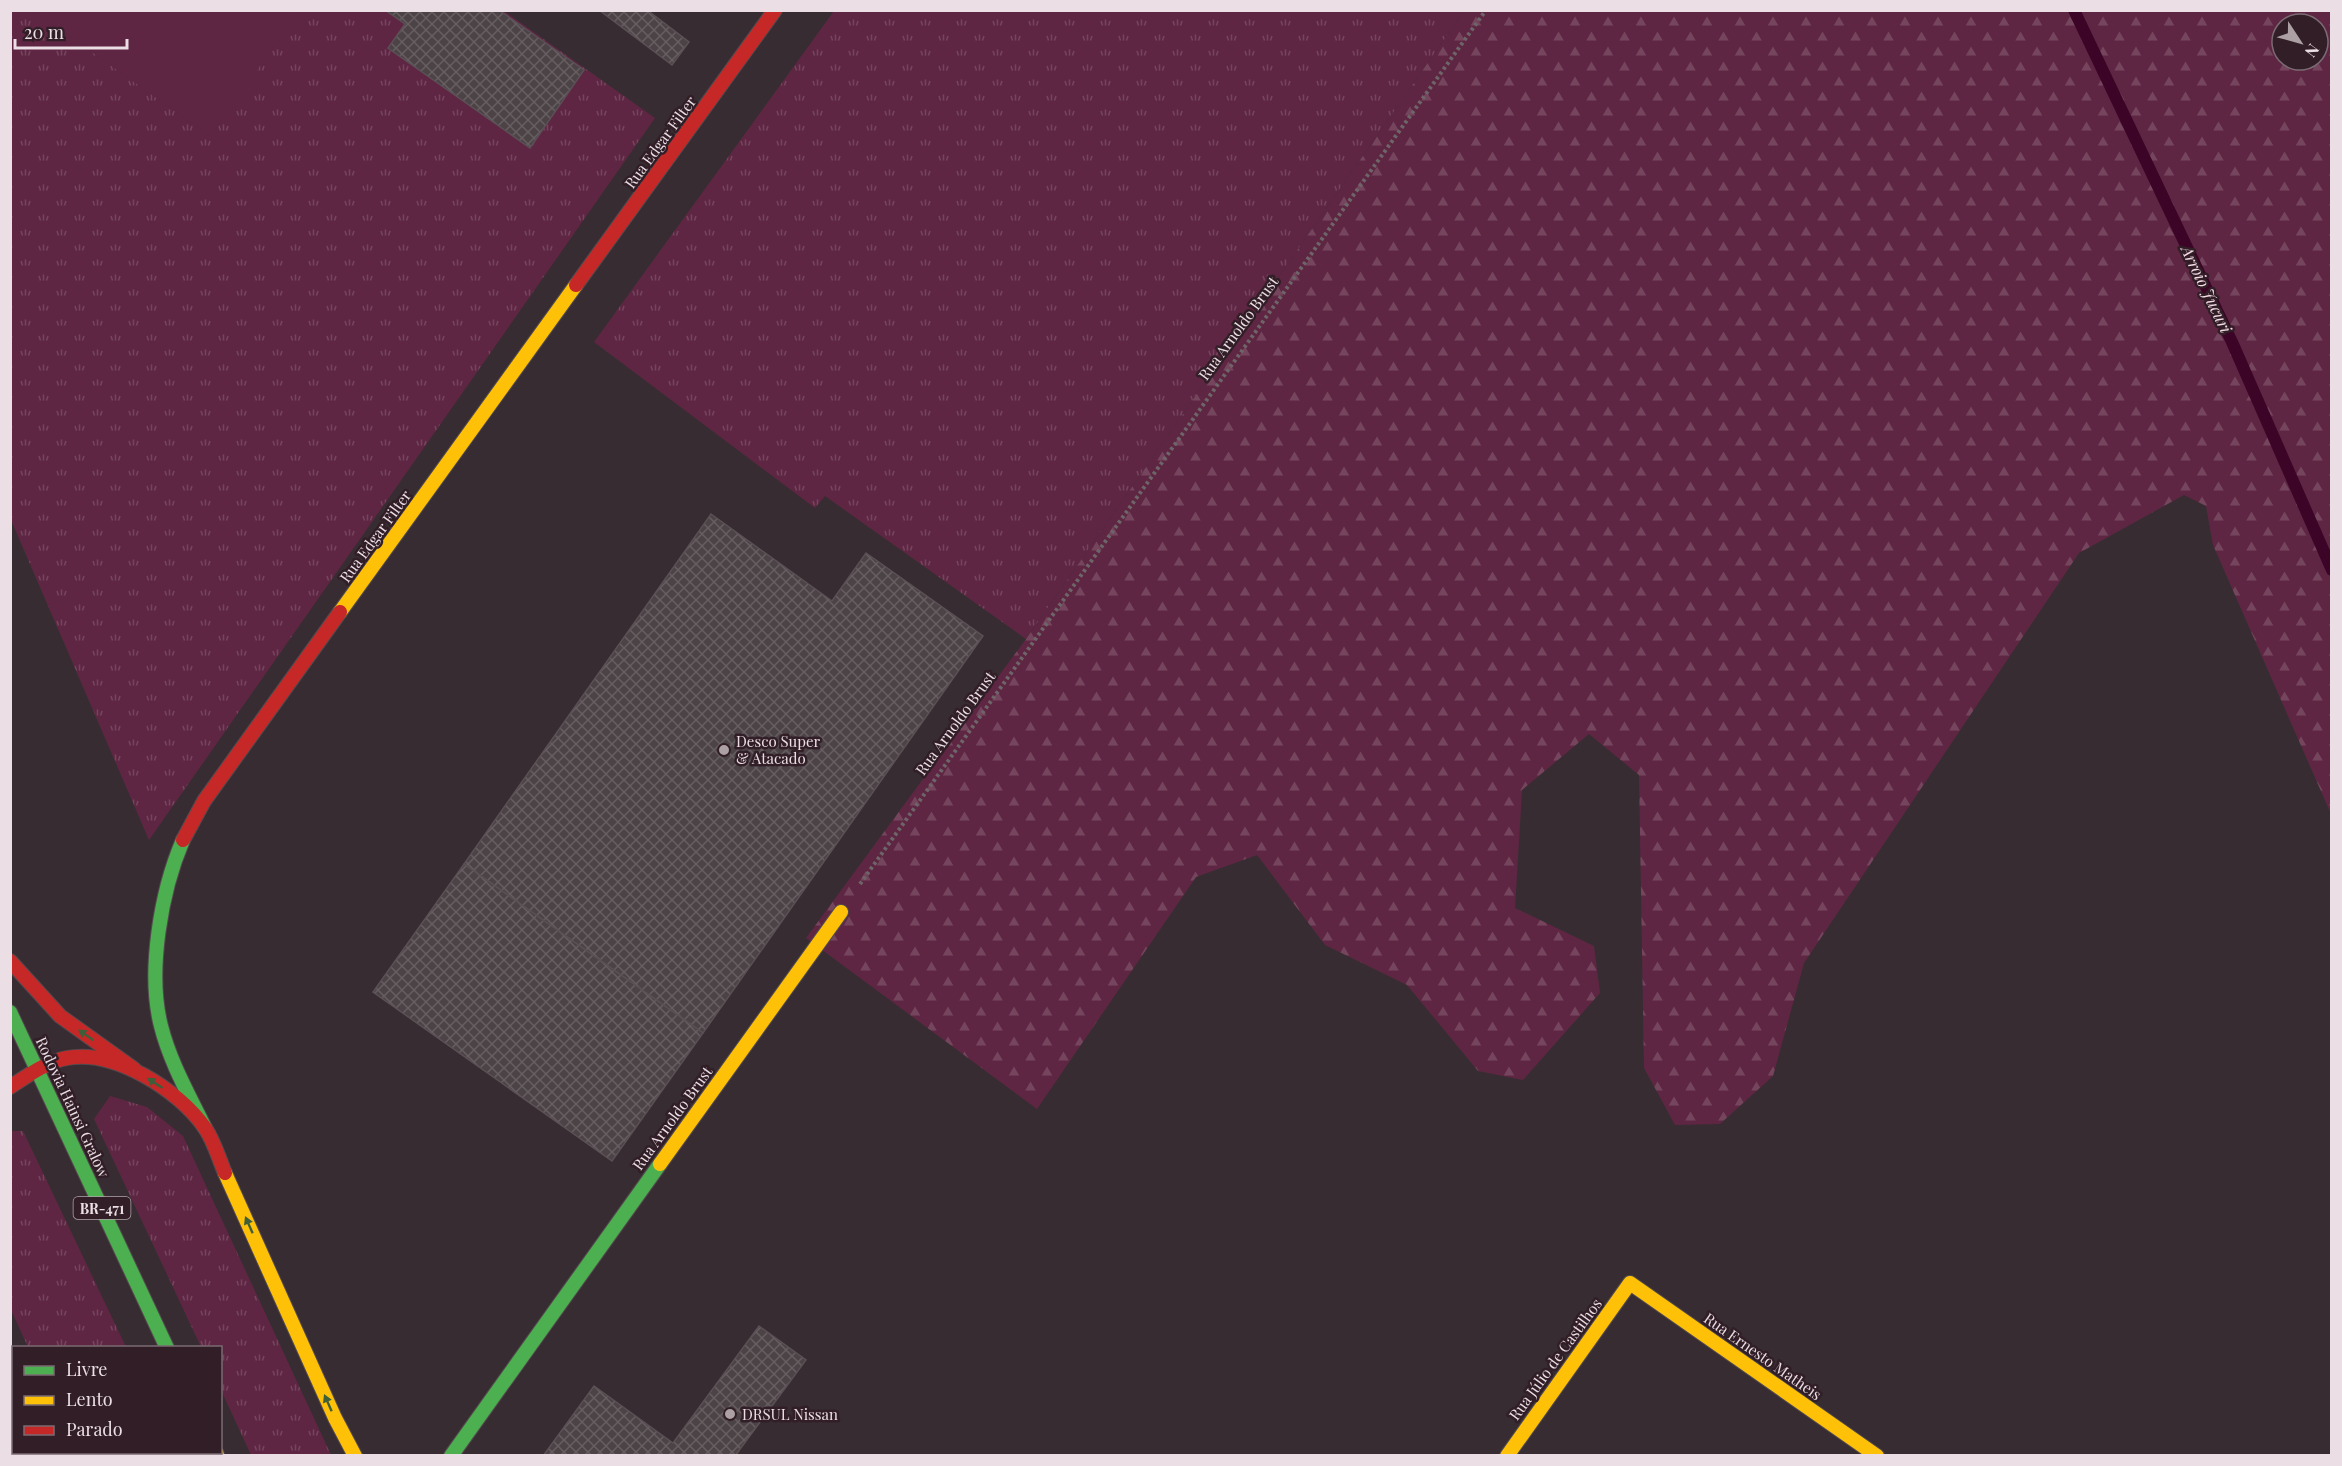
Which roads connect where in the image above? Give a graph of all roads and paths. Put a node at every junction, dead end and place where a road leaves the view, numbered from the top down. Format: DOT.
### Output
graph roads {
  1 [pos="775,10"];
  2 [pos="1486,10"];
  3 [pos="841,912"];
  4 [pos="10,961"];
  5 [pos="10,1012"];
  6 [pos="37,1069"];
  7 [pos="134,1069"];
  8 [pos="10,1087"];
  9 [pos="205,1128"];
  10 [pos="1630,1283"];
  11 [pos="167,1346"];
  12 [pos="355,1455"];
  13 [pos="451,1455"];
  14 [pos="1507,1455"];
  15 [pos="1877,1455"];
  1 -- 9 [label="street, Rua Edgar Filter"];
  2 -- 3 [label="path, Rua Arnoldo Brust"];
  3 -- 13 [label="street, Rua Arnoldo Brust"];
  7 -- 4 [label="street, one-way"];
  5 -- 6 [label="street, Rodovia Hainsi Gralow / BR-471"];
  6 -- 7 [label="street"];
  6 -- 8 [label="street"];
  6 -- 11 [label="street, Rodovia Hainsi Gralow / BR-471"];
  9 -- 7 [label="street, one-way"];
  12 -- 9 [label="street, Rua Edgar Filter, one-way"];
  10 -- 14 [label="street, Rua Júlio de Castilhos"];
  10 -- 15 [label="street, Rua Ernesto Matheis"];
}
